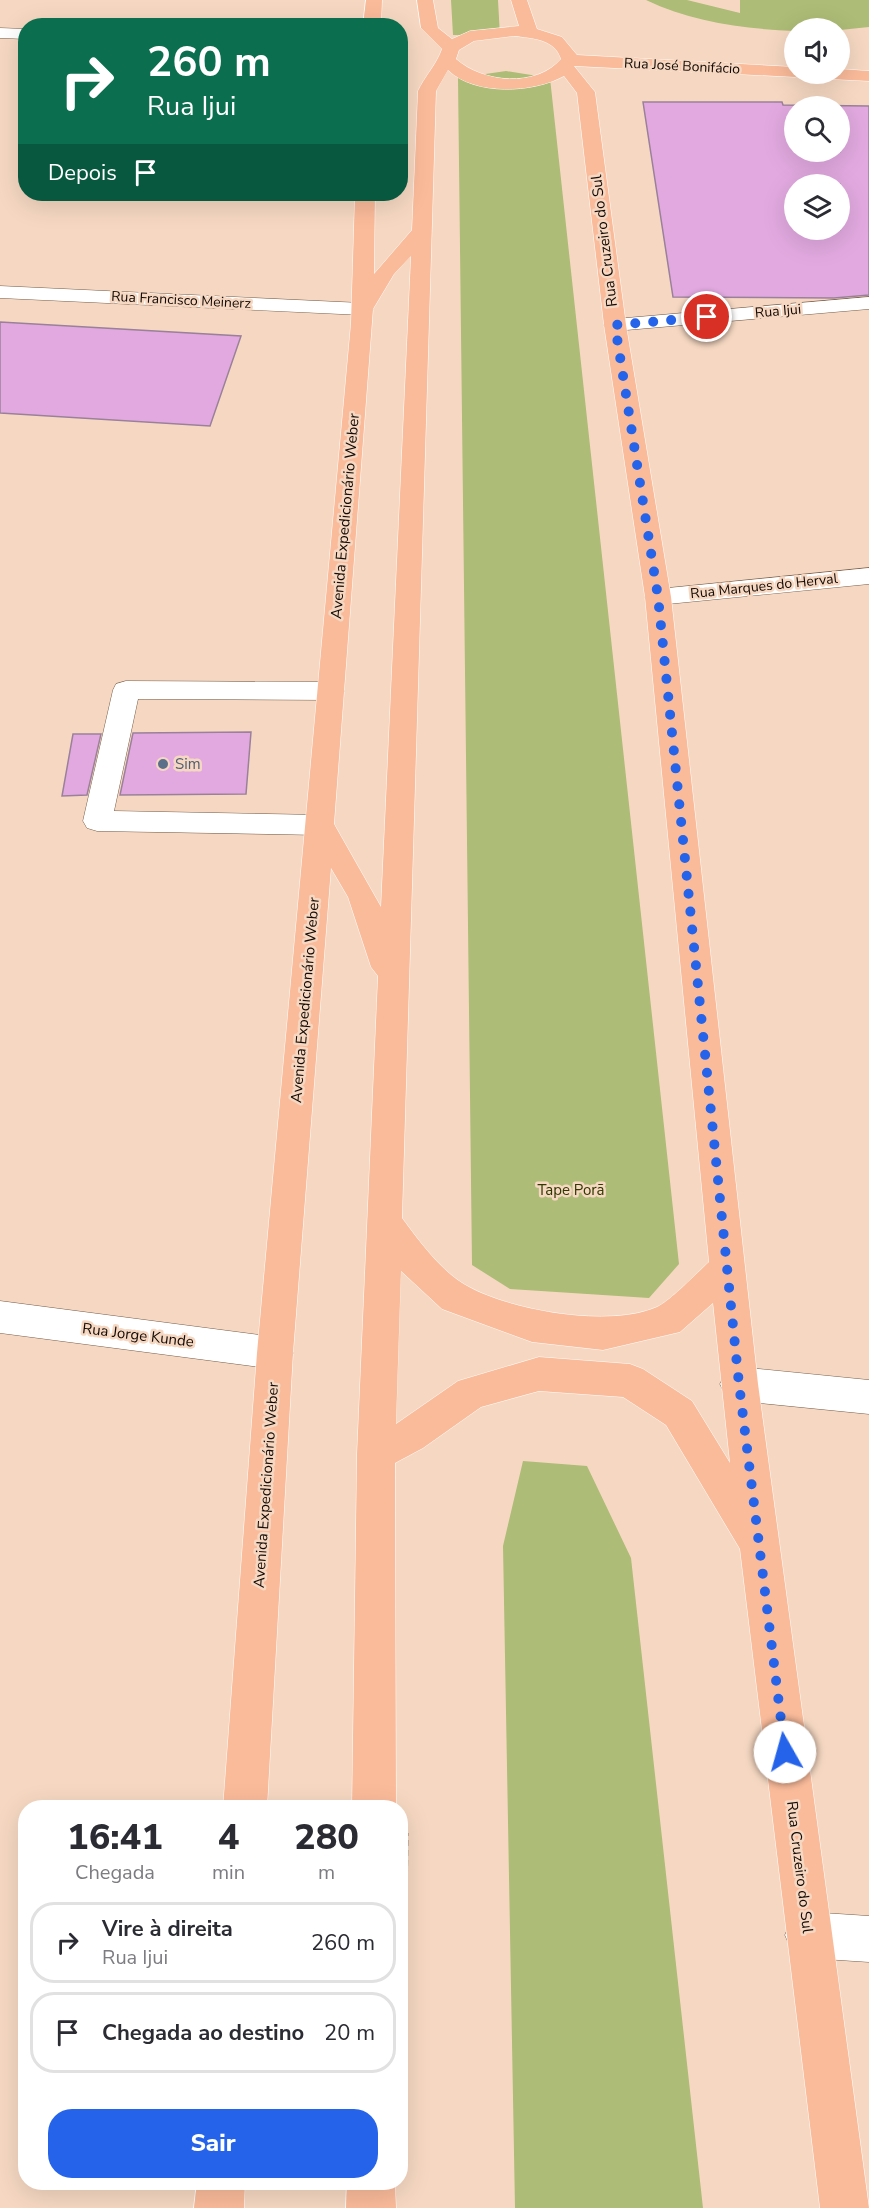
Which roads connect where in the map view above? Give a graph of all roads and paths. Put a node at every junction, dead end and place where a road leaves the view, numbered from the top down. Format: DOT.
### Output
graph roads {
  1 [pos="374,0"];
  2 [pos="425,0"];
  3 [pos="519,0"];
  4 [pos="373,18"];
  5 [pos="0,33"];
  6 [pos="530,33"];
  7 [pos="18,34"];
  8 [pos="449,54"];
  9 [pos="568,63"];
  10 [pos="784,72"];
  11 [pos="850,75"];
  12 [pos="869,76"];
  13 [pos="365,201"];
  14 [pos="422,231"];
  15 [pos="0,292"];
  16 [pos="869,303"];
  17 [pos="362,309"];
  18 [pos="615,325"];
  19 [pos="869,576"];
  20 [pos="658,597"];
  21 [pos="331,692"];
  22 [pos="320,825"];
  23 [pos="393,990"];
  24 [pos="384,1220"];
  25 [pos="728,1267"];
  26 [pos="0,1317"];
  27 [pos="275,1353"];
  28 [pos="739,1384"];
  29 [pos="869,1397"];
  30 [pos="376,1454"];
  31 [pos="760,1546"];
  32 [pos="246,1800"];
  33 [pos="374,1800"];
  34 [pos="808,1935"];
  35 [pos="869,1939"];
  36 [pos="220,2190"];
  37 [pos="371,2190"];
  38 [pos="219,2208"];
  39 [pos="371,2208"];
  40 [pos="845,2208"];
  1 -- 4 [label="main road"];
  2 -- 8 [label="main road"];
  3 -- 6 [label="main road"];
  5 -- 7 [label="street"];
  6 -- 8 [label="main road"];
  6 -- 9 [label="main road, Rua Cruzeiro do Sul"];
  8 -- 9 [label="main road"];
  8 -- 14 [label="main road"];
  9 -- 10 [label="main road, Rua José Bonifácio"];
  9 -- 18 [label="main road, Rua Cruzeiro do Sul"];
  11 -- 12 [label="main road"];
  13 -- 17 [label="main road, Avenida Expedicionário Weber"];
  14 -- 17 [label="main road"];
  14 -- 23 [label="main road"];
  15 -- 17 [label="street, Rua Francisco Meinerz"];
  16 -- 18 [label="street, Rua Ijui"];
  17 -- 21 [label="main road, Avenida Expedicionário Weber"];
  18 -- 20 [label="main road, Rua Cruzeiro do Sul"];
  19 -- 20 [label="street, Rua Marques do Herval"];
  20 -- 25 [label="main road, Rua Cruzeiro do Sul"];
  21 -- 22 [label="main road, Avenida Expedicionário Weber"];
  21 -- 22 [label="street"];
  22 -- 23 [label="main road"];
  22 -- 27 [label="main road, Avenida Expedicionário Weber"];
  23 -- 24 [label="main road"];
  24 -- 25 [label="main road"];
  24 -- 30 [label="main road"];
  25 -- 28 [label="main road, Rua Cruzeiro do Sul"];
  26 -- 27 [label="street, Rua Jorge Kunde"];
  27 -- 32 [label="main road, Avenida Expedicionário Weber"];
  28 -- 29 [label="street"];
  28 -- 31 [label="main road, Rua Cruzeiro do Sul"];
  30 -- 31 [label="main road"];
  30 -- 33 [label="main road"];
  31 -- 34 [label="main road, Rua Cruzeiro do Sul"];
  34 -- 35 [label="street"];
  34 -- 40 [label="main road, Rua Cruzeiro do Sul"];
  36 -- 38 [label="main road"];
  37 -- 39 [label="main road"];
}
